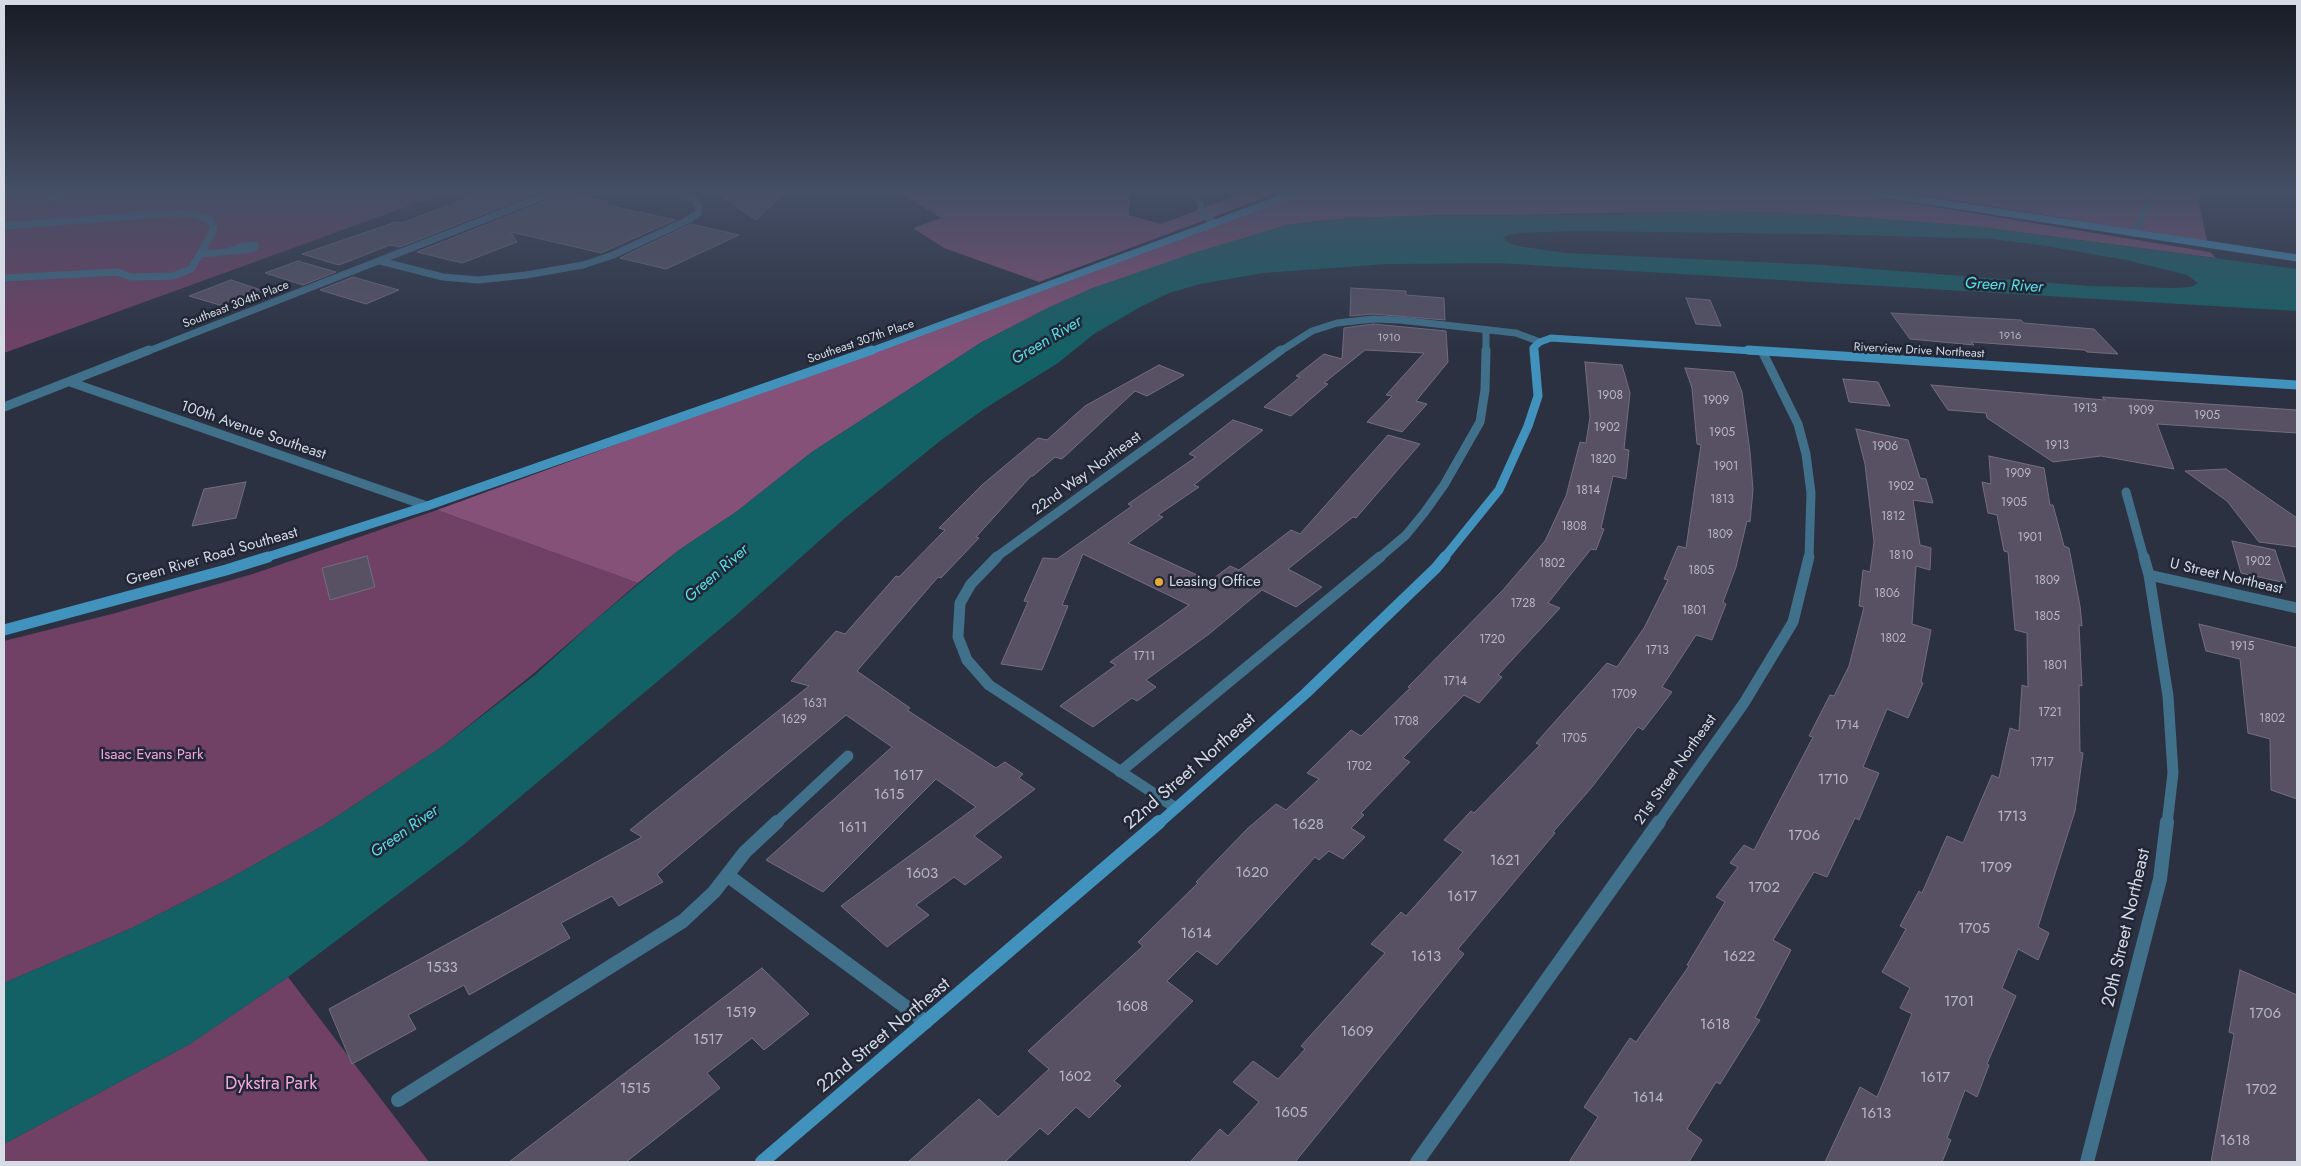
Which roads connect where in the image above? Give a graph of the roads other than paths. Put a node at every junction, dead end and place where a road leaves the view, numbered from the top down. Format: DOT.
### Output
graph roads {
  1 [pos="205,245"];
  2 [pos="419,245"];
  3 [pos="632,245"];
  4 [pos="1155,245"];
  5 [pos="2215,245"];
  6 [pos="231,251"];
  7 [pos="200,254"];
  8 [pos="2297,258"];
  9 [pos="380,261"];
  10 [pos="4,278"];
  11 [pos="1486,330"];
  12 [pos="1540,342"];
  13 [pos="1763,353"];
  14 [pos="70,382"];
  15 [pos="2297,385"];
  16 [pos="4,408"];
  17 [pos="2126,492"];
  18 [pos="426,506"];
  19 [pos="2149,574"];
  20 [pos="2297,608"];
  21 [pos="4,630"];
  22 [pos="848,756"];
  23 [pos="1120,772"];
  24 [pos="1176,808"];
  25 [pos="727,875"];
  26 [pos="926,1022"];
  27 [pos="398,1100"];
  28 [pos="762,1162"];
  29 [pos="1417,1162"];
  30 [pos="2087,1162"];
  1 -- 7 [label="street"];
  2 -- 9 [label="street, Southeast 304th Place"];
  3 -- 9 [label="street"];
  4 -- 18 [label="street, Southeast 307th Place"];
  5 -- 8 [label="street"];
  6 -- 7 [label="street"];
  7 -- 10 [label="street"];
  9 -- 14 [label="street, Southeast 304th Place"];
  11 -- 12 [label="street, 22nd Way Northeast"];
  11 -- 23 [label="street"];
  11 -- 23 [label="street, 22nd Way Northeast"];
  12 -- 13 [label="street, Riverview Drive Northeast"];
  12 -- 24 [label="street, 22nd Street Northeast"];
  13 -- 15 [label="street, Riverview Drive Northeast"];
  13 -- 29 [label="street, 21st Street Northeast"];
  14 -- 16 [label="street, Southeast 304th Place"];
  14 -- 18 [label="street, 100th Avenue Southeast"];
  17 -- 19 [label="street, 20th Street Northeast"];
  18 -- 21 [label="street, Green River Road Southeast"];
  19 -- 20 [label="street, U Street Northeast"];
  19 -- 30 [label="street, 20th Street Northeast"];
  22 -- 25 [label="street"];
  23 -- 24 [label="street, 22nd Way Northeast"];
  24 -- 26 [label="street, 22nd Street Northeast"];
  25 -- 26 [label="street"];
  25 -- 27 [label="street"];
  26 -- 28 [label="street, 22nd Street Northeast"];
}
